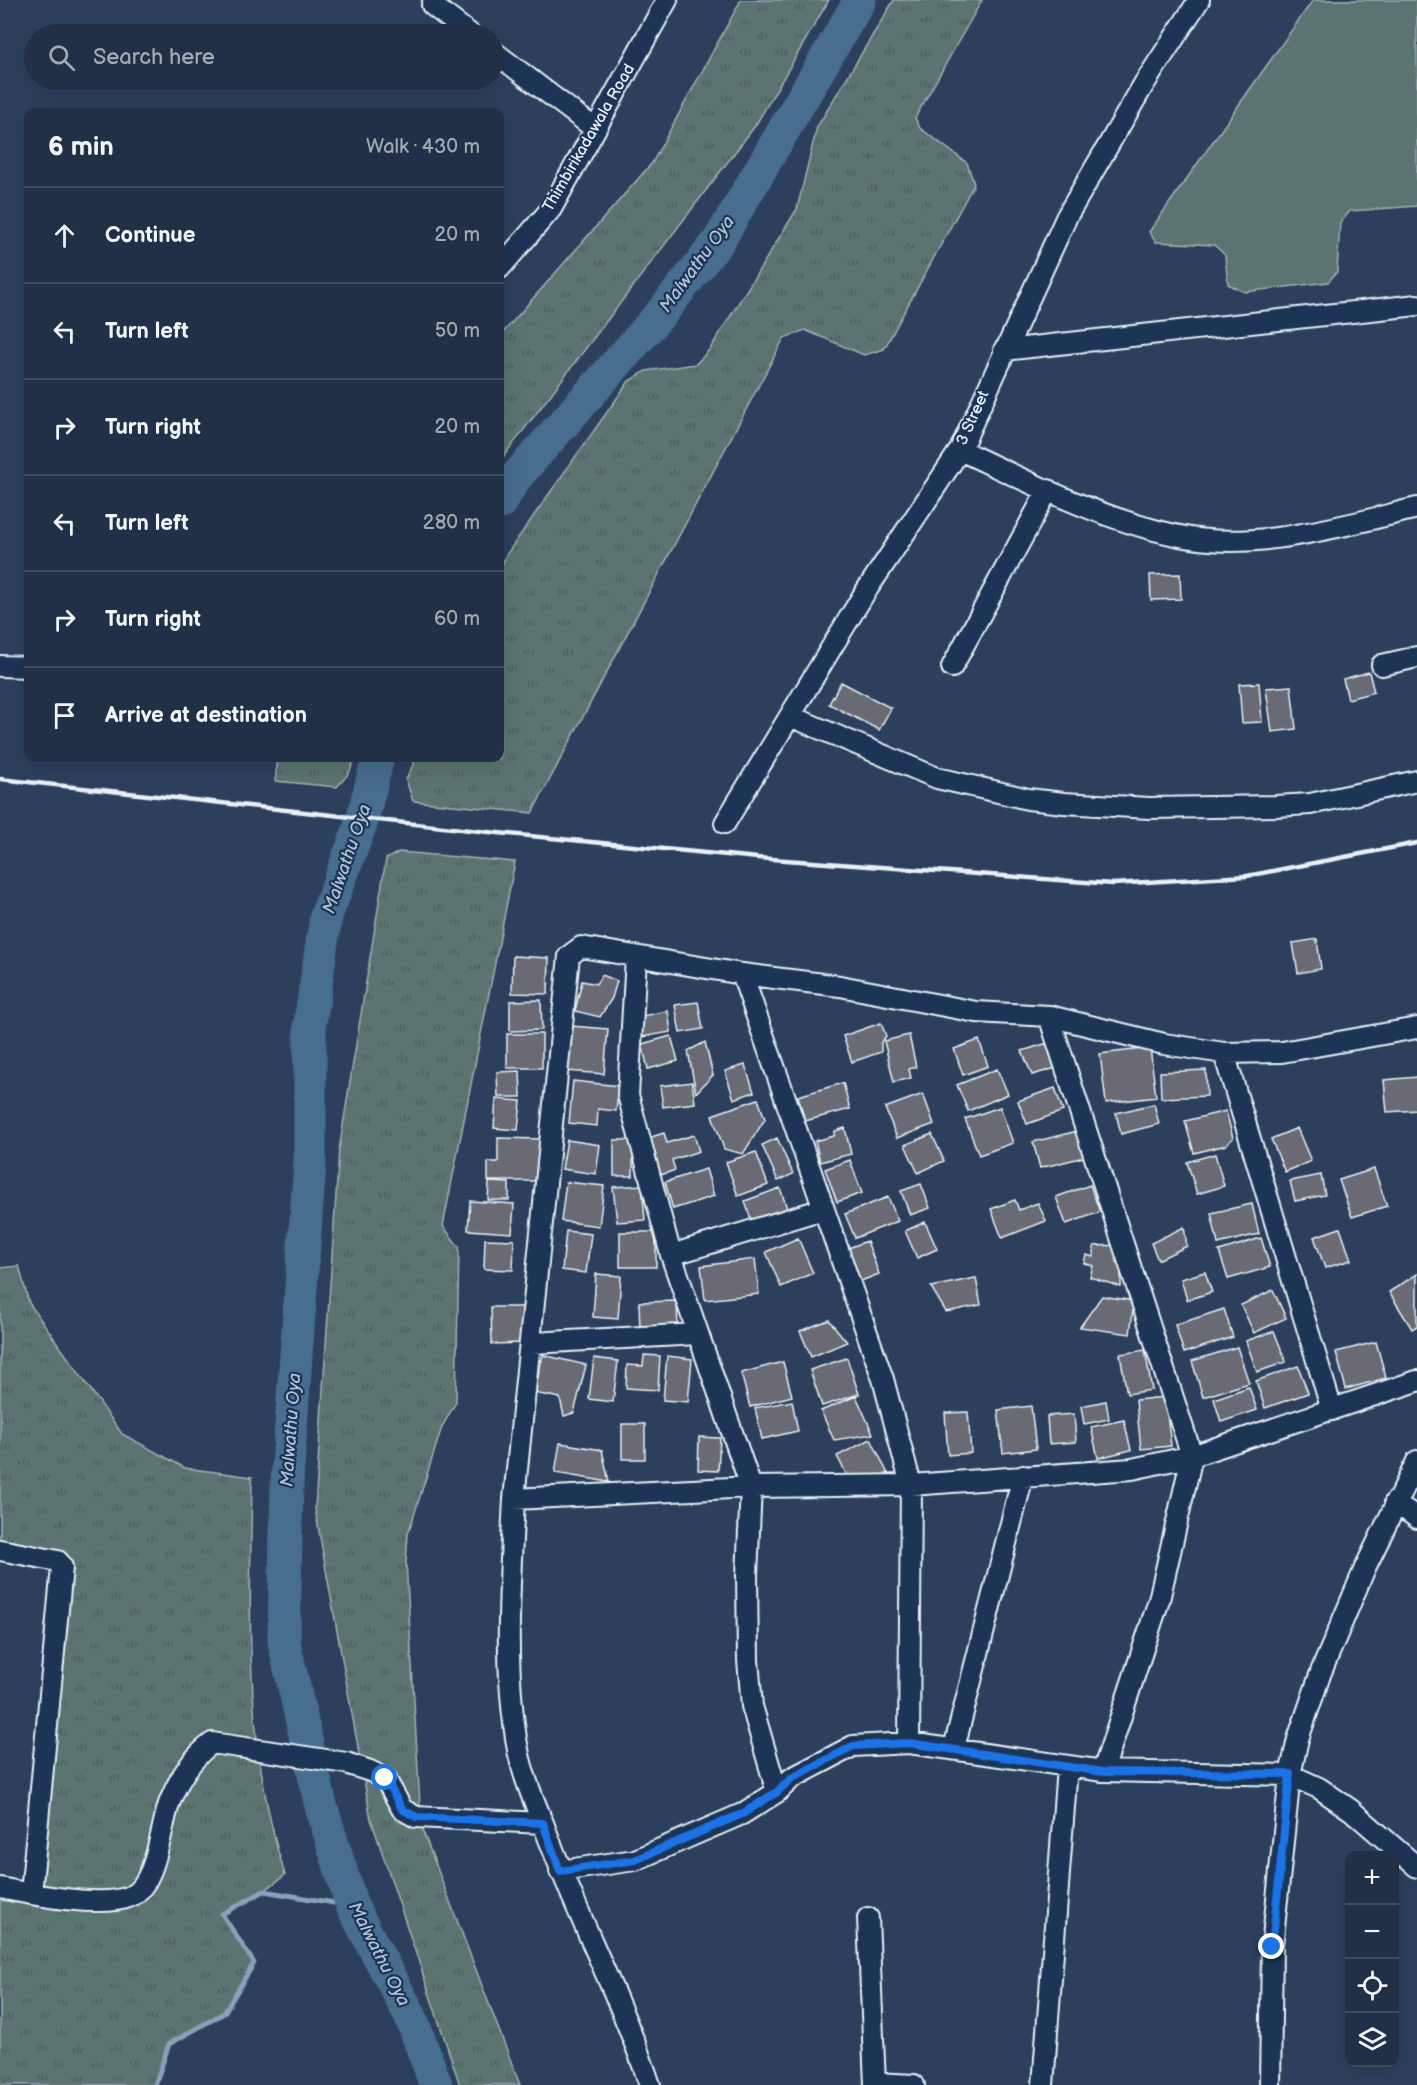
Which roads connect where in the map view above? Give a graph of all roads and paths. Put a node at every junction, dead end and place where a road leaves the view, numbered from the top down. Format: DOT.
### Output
graph roads {
  1 [pos="667,0"];
  2 [pos="1199,0"];
  3 [pos="432,5"];
  4 [pos="457,24"];
  5 [pos="504,60"];
  6 [pos="594,128"];
  7 [pos="504,263"];
  8 [pos="1417,305"];
  9 [pos="1004,350"];
  10 [pos="960,450"];
  11 [pos="1048,490"];
  12 [pos="1417,508"];
  13 [pos="1417,657"];
  14 [pos="1382,665"];
  15 [pos="0,666"];
  16 [pos="24,667"];
  17 [pos="952,667"];
  18 [pos="790,716"];
  19 [pos="1417,781"];
  20 [pos="725,823"];
  21 [pos="636,958"];
  22 [pos="742,974"];
  23 [pos="1049,1016"];
  24 [pos="1417,1028"];
  25 [pos="1224,1053"];
  26 [pos="823,1209"];
  27 [pos="671,1255"];
  28 [pos="699,1334"];
  29 [pos="532,1342"];
  30 [pos="1417,1381"];
  31 [pos="1332,1410"];
  32 [pos="1192,1456"];
  33 [pos="1417,1461"];
  34 [pos="1023,1476"];
  35 [pos="911,1485"];
  36 [pos="751,1488"];
  37 [pos="514,1499"];
  38 [pos="1395,1502"];
  39 [pos="1417,1518"];
  40 [pos="0,1550"];
  41 [pos="909,1743"];
  42 [pos="954,1748"];
  43 [pos="1067,1767"];
  44 [pos="1103,1772"];
  45 [pos="1290,1774"];
  46 [pos="777,1792"];
  47 [pos="543,1823"];
  48 [pos="1417,1868"];
  49 [pos="560,1871"];
  50 [pos="0,1888"];
  51 [pos="31,1894"];
  52 [pos="868,1918"];
  53 [pos="876,2084"];
  54 [pos="650,2085"];
  55 [pos="914,2085"];
  56 [pos="1043,2085"];
  57 [pos="1270,2085"];
  1 -- 6 [label="street, Thimbirikadawala Road"];
  2 -- 9 [label="street, 3 Street"];
  3 -- 4 [label="street"];
  5 -- 6 [label="street"];
  6 -- 7 [label="street, Thimbirikadawala Road"];
  8 -- 9 [label="street"];
  9 -- 10 [label="street, 3 Street"];
  10 -- 11 [label="street"];
  10 -- 18 [label="street, 3 Street"];
  11 -- 12 [label="street"];
  11 -- 17 [label="street"];
  13 -- 14 [label="street"];
  15 -- 16 [label="street"];
  18 -- 19 [label="street"];
  18 -- 20 [label="street, 3 Street"];
  21 -- 22 [label="street"];
  21 -- 27 [label="street"];
  21 -- 29 [label="street"];
  22 -- 23 [label="street"];
  22 -- 26 [label="street"];
  23 -- 25 [label="street"];
  23 -- 32 [label="street"];
  24 -- 25 [label="street"];
  25 -- 31 [label="street"];
  26 -- 27 [label="street"];
  26 -- 35 [label="street"];
  27 -- 28 [label="street"];
  28 -- 29 [label="street"];
  28 -- 36 [label="street"];
  29 -- 37 [label="street"];
  30 -- 31 [label="street"];
  31 -- 32 [label="street"];
  32 -- 34 [label="street"];
  32 -- 44 [label="street"];
  33 -- 38 [label="street"];
  34 -- 35 [label="street"];
  34 -- 42 [label="street"];
  35 -- 36 [label="street"];
  35 -- 41 [label="street"];
  36 -- 37 [label="street"];
  36 -- 46 [label="street"];
  37 -- 47 [label="street"];
  38 -- 39 [label="street"];
  38 -- 45 [label="street"];
  40 -- 51 [label="street"];
  41 -- 42 [label="street"];
  41 -- 46 [label="street"];
  42 -- 43 [label="street"];
  43 -- 44 [label="street"];
  43 -- 56 [label="street"];
  44 -- 45 [label="street"];
  45 -- 48 [label="street"];
  45 -- 57 [label="street"];
  46 -- 49 [label="street"];
  47 -- 49 [label="street"];
  47 -- 51 [label="street"];
  49 -- 54 [label="street"];
  50 -- 51 [label="street"];
  52 -- 53 [label="street"];
  53 -- 55 [label="street"];
}
